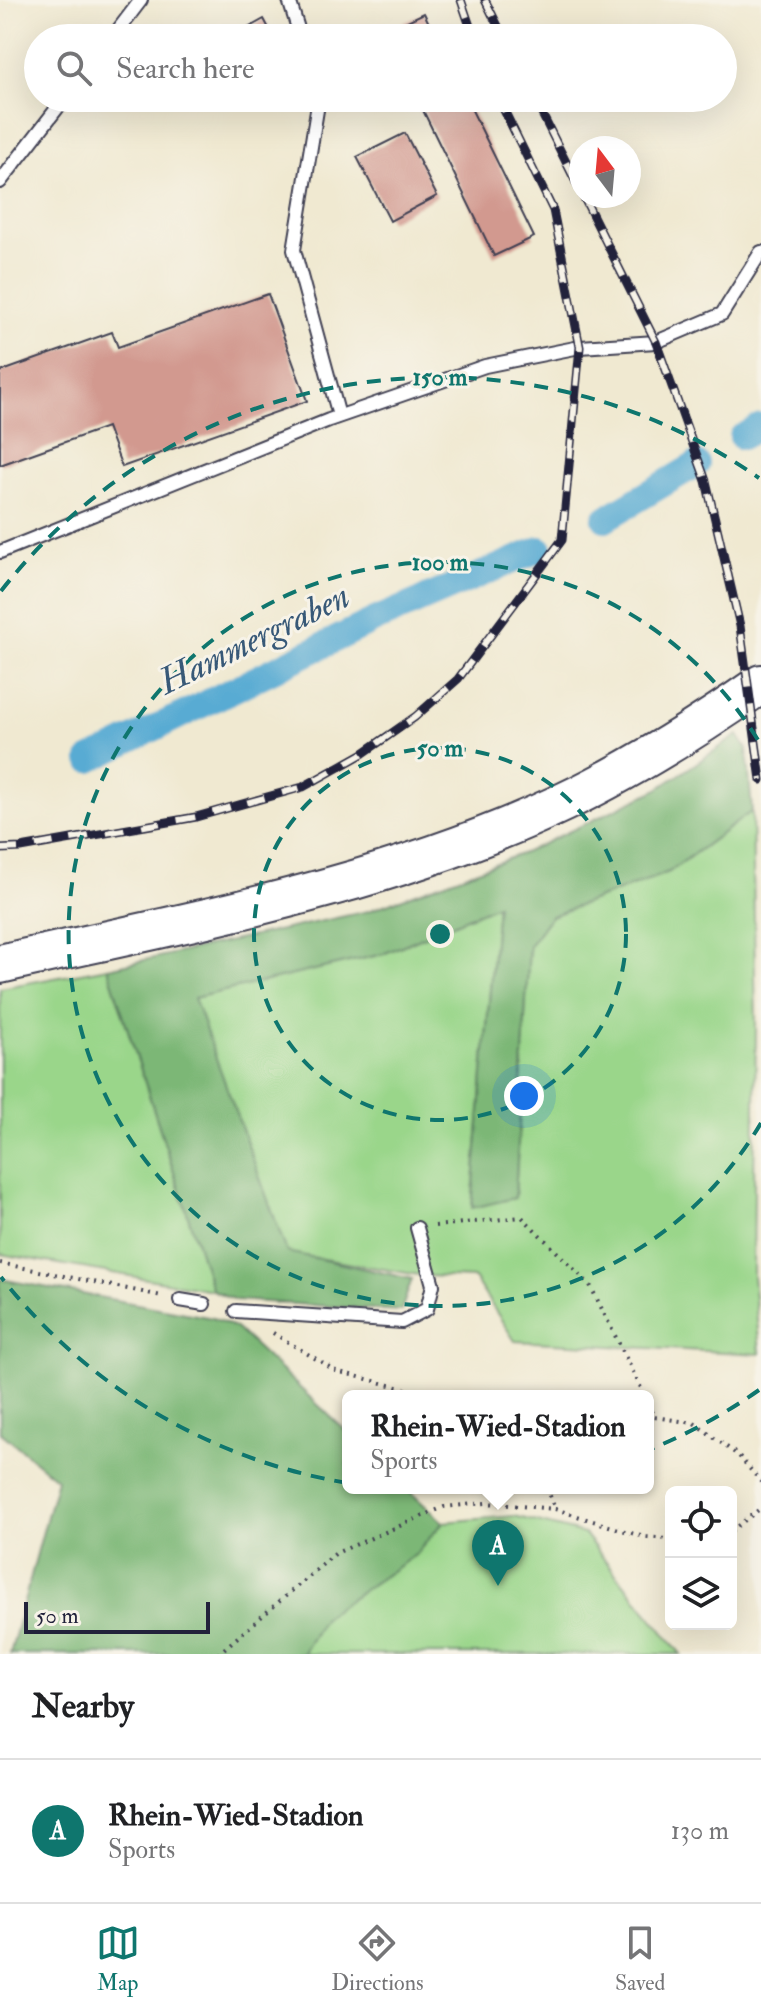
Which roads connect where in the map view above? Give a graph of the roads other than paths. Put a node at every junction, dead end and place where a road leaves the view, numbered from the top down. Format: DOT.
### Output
graph roads {
  1 [pos="141,0"];
  2 [pos="289,0"];
  3 [pos="123,24"];
  4 [pos="297,24"];
  5 [pos="54,112"];
  6 [pos="317,112"];
  7 [pos="0,182"];
  8 [pos="761,252"];
  9 [pos="339,416"];
  10 [pos="0,552"];
  11 [pos="761,684"];
  12 [pos="0,964"];
  13 [pos="417,1228"];
  14 [pos="180,1300"];
  15 [pos="204,1304"];
  16 [pos="236,1311"];
  1 -- 3 [label="lane"];
  2 -- 4 [label="lane"];
  5 -- 7 [label="lane"];
  6 -- 9 [label="lane"];
  8 -- 9 [label="lane"];
  9 -- 10 [label="lane"];
  11 -- 12 [label="main road"];
  13 -- 16 [label="lane"];
  14 -- 15 [label="lane"];
}
